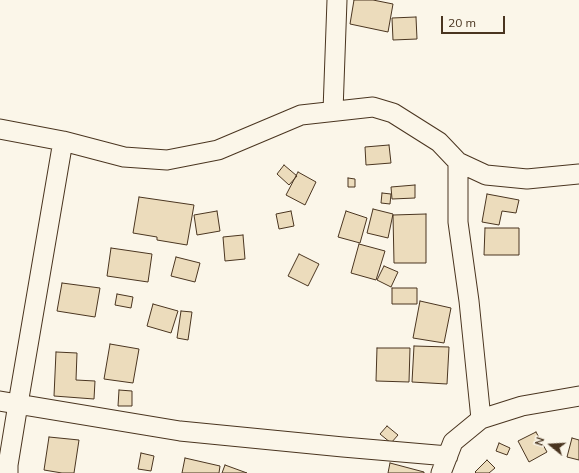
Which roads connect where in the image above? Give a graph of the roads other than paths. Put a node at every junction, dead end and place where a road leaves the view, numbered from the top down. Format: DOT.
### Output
graph roads {
  1 [pos="337,0"];
  2 [pos="333,112"];
  3 [pos="0,129"];
  4 [pos="63,141"];
  5 [pos="458,162"];
  6 [pos="579,174"];
  7 [pos="579,396"];
  8 [pos="9,402"];
  9 [pos="481,420"];
  10 [pos="444,465"];
  11 [pos="8,473"];
  1 -- 2 [label="street"];
  2 -- 4 [label="street"];
  2 -- 5 [label="street"];
  3 -- 4 [label="street"];
  4 -- 8 [label="street"];
  5 -- 6 [label="street"];
  5 -- 9 [label="street"];
  7 -- 9 [label="street"];
  8 -- 10 [label="street"];
  8 -- 11 [label="street"];
  9 -- 10 [label="street"];
}
